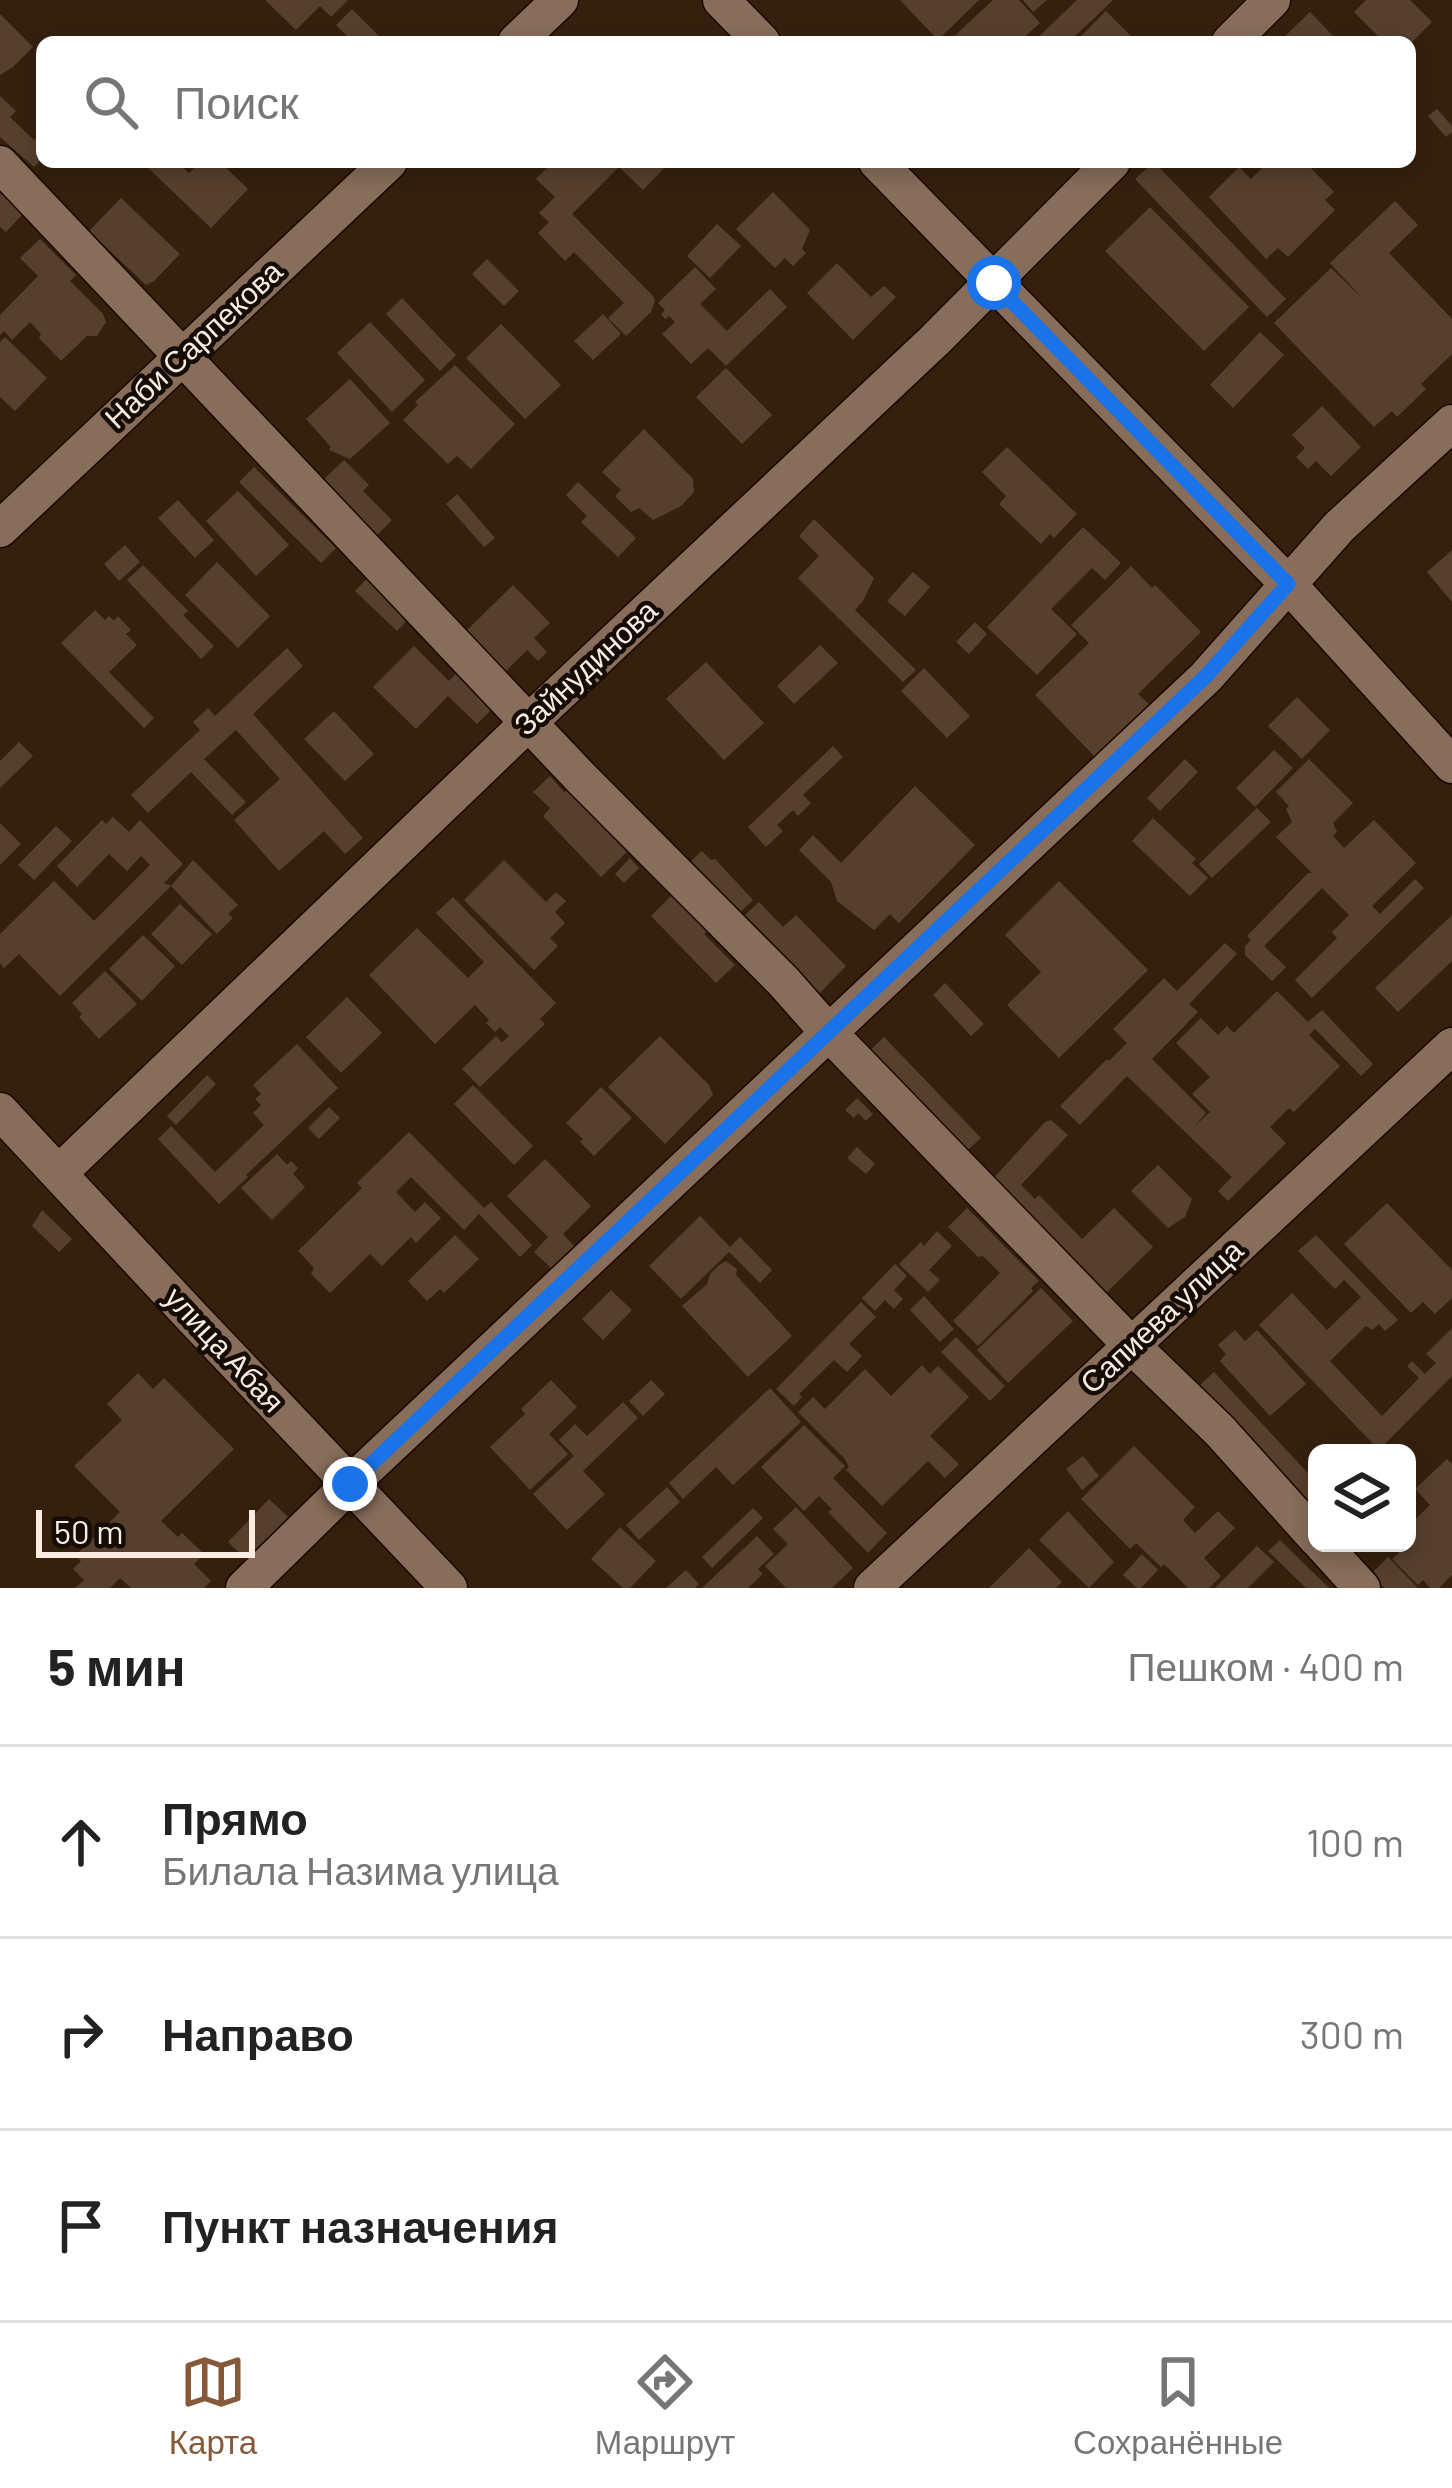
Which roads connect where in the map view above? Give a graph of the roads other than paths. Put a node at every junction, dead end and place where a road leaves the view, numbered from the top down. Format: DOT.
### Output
graph roads {
  1 [pos="560,0"];
  2 [pos="722,0"];
  3 [pos="1272,0"];
  4 [pos="522,36"];
  5 [pos="756,36"];
  6 [pos="1236,36"];
  7 [pos="0,164"];
  8 [pos="383,168"];
  9 [pos="883,168"];
  10 [pos="1106,168"];
  11 [pos="994,283"];
  12 [pos="183,356"];
  13 [pos="1452,423"];
  14 [pos="0,529"];
  15 [pos="1288,584"];
  16 [pos="529,722"];
  17 [pos="1452,765"];
  18 [pos="827,1032"];
  19 [pos="1452,1046"];
  20 [pos="0,1111"];
  21 [pos="58,1173"];
  22 [pos="1132,1346"];
  23 [pos="350,1484"];
  24 [pos="1308,1529"];
  25 [pos="1329,1552"];
  26 [pos="244,1588"];
  27 [pos="449,1588"];
  28 [pos="872,1588"];
  29 [pos="1362,1588"];
  1 -- 4 [label="street"];
  2 -- 5 [label="street"];
  3 -- 6 [label="street"];
  7 -- 12 [label="street"];
  8 -- 12 [label="street, Наби Сарпекова"];
  9 -- 11 [label="street"];
  10 -- 11 [label="street, Зайнудинова"];
  11 -- 15 [label="street"];
  11 -- 16 [label="street, Зайнудинова"];
  12 -- 14 [label="street, Наби Сарпекова"];
  12 -- 16 [label="street"];
  13 -- 15 [label="street"];
  15 -- 17 [label="street"];
  15 -- 18 [label="street"];
  16 -- 18 [label="street"];
  16 -- 21 [label="street, Зайнудинова"];
  18 -- 22 [label="street"];
  18 -- 23 [label="street"];
  19 -- 22 [label="street, Сапиева улица"];
  20 -- 21 [label="street, улица Абая"];
  21 -- 23 [label="street, улица Абая"];
  22 -- 24 [label="street"];
  22 -- 28 [label="street, Сапиева улица"];
  23 -- 26 [label="street"];
  23 -- 27 [label="street, улица Абая"];
  25 -- 29 [label="street"];
}
